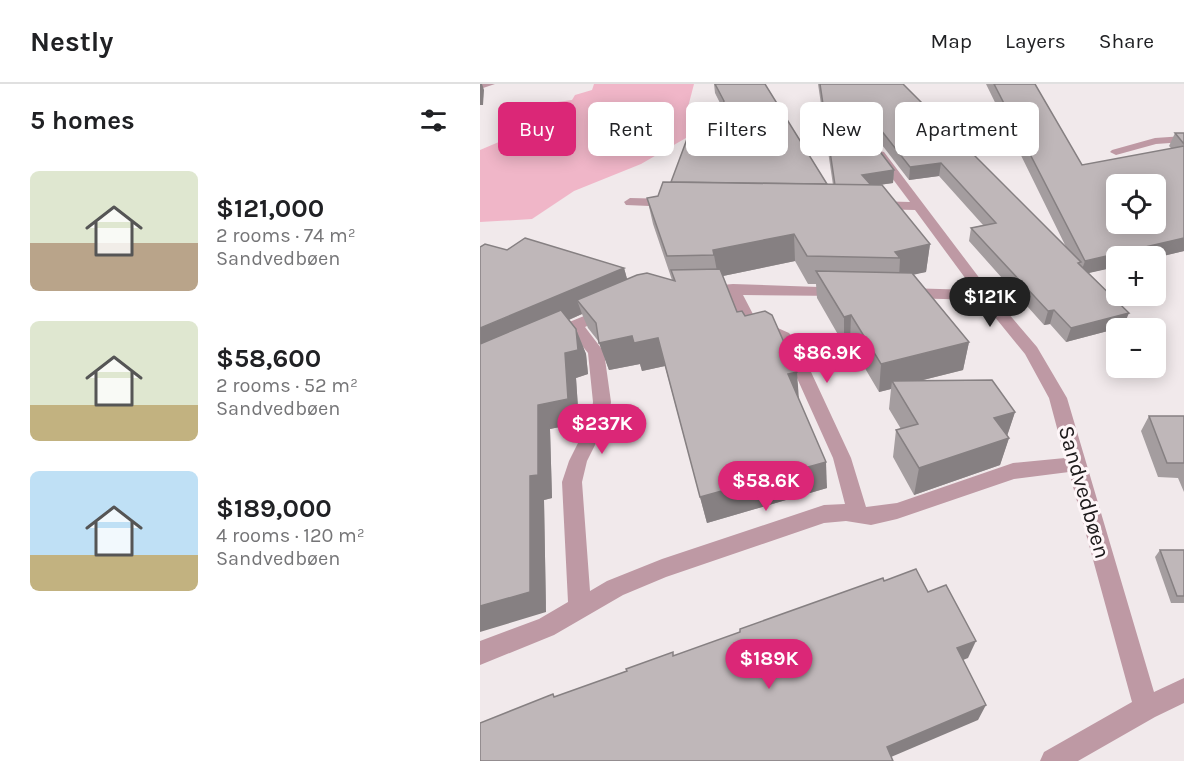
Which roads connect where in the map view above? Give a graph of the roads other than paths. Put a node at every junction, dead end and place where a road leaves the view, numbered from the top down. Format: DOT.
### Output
graph roads {
  1 [pos="490,84"];
  2 [pos="480,86"];
  3 [pos="1184,139"];
  4 [pos="1116,152"];
  5 [pos="882,156"];
  6 [pos="630,202"];
  7 [pos="688,203"];
  8 [pos="862,205"];
  9 [pos="919,206"];
  10 [pos="733,289"];
  11 [pos="686,290"];
  12 [pos="853,292"];
  13 [pos="889,292"];
  14 [pos="985,295"];
  15 [pos="618,306"];
  16 [pos="575,326"];
  17 [pos="533,344"];
  18 [pos="1076,464"];
  19 [pos="858,514"];
  20 [pos="580,607"];
  21 [pos="480,653"];
  22 [pos="1184,690"];
  23 [pos="1146,708"];
  24 [pos="1053,761"];
  1 -- 2 [label="street"];
  3 -- 4 [label="street"];
  5 -- 9 [label="street, Sandvedbøen"];
  6 -- 7 [label="street"];
  8 -- 9 [label="street"];
  9 -- 14 [label="street, Sandvedbøen"];
  10 -- 11 [label="street"];
  10 -- 12 [label="street"];
  10 -- 19 [label="street"];
  13 -- 14 [label="street"];
  14 -- 18 [label="street, Sandvedbøen"];
  15 -- 16 [label="street"];
  16 -- 17 [label="street"];
  16 -- 20 [label="street"];
  18 -- 19 [label="street"];
  18 -- 23 [label="street, Sandvedbøen"];
  19 -- 20 [label="street"];
  20 -- 21 [label="street"];
  22 -- 23 [label="street"];
  23 -- 24 [label="street"];
}
